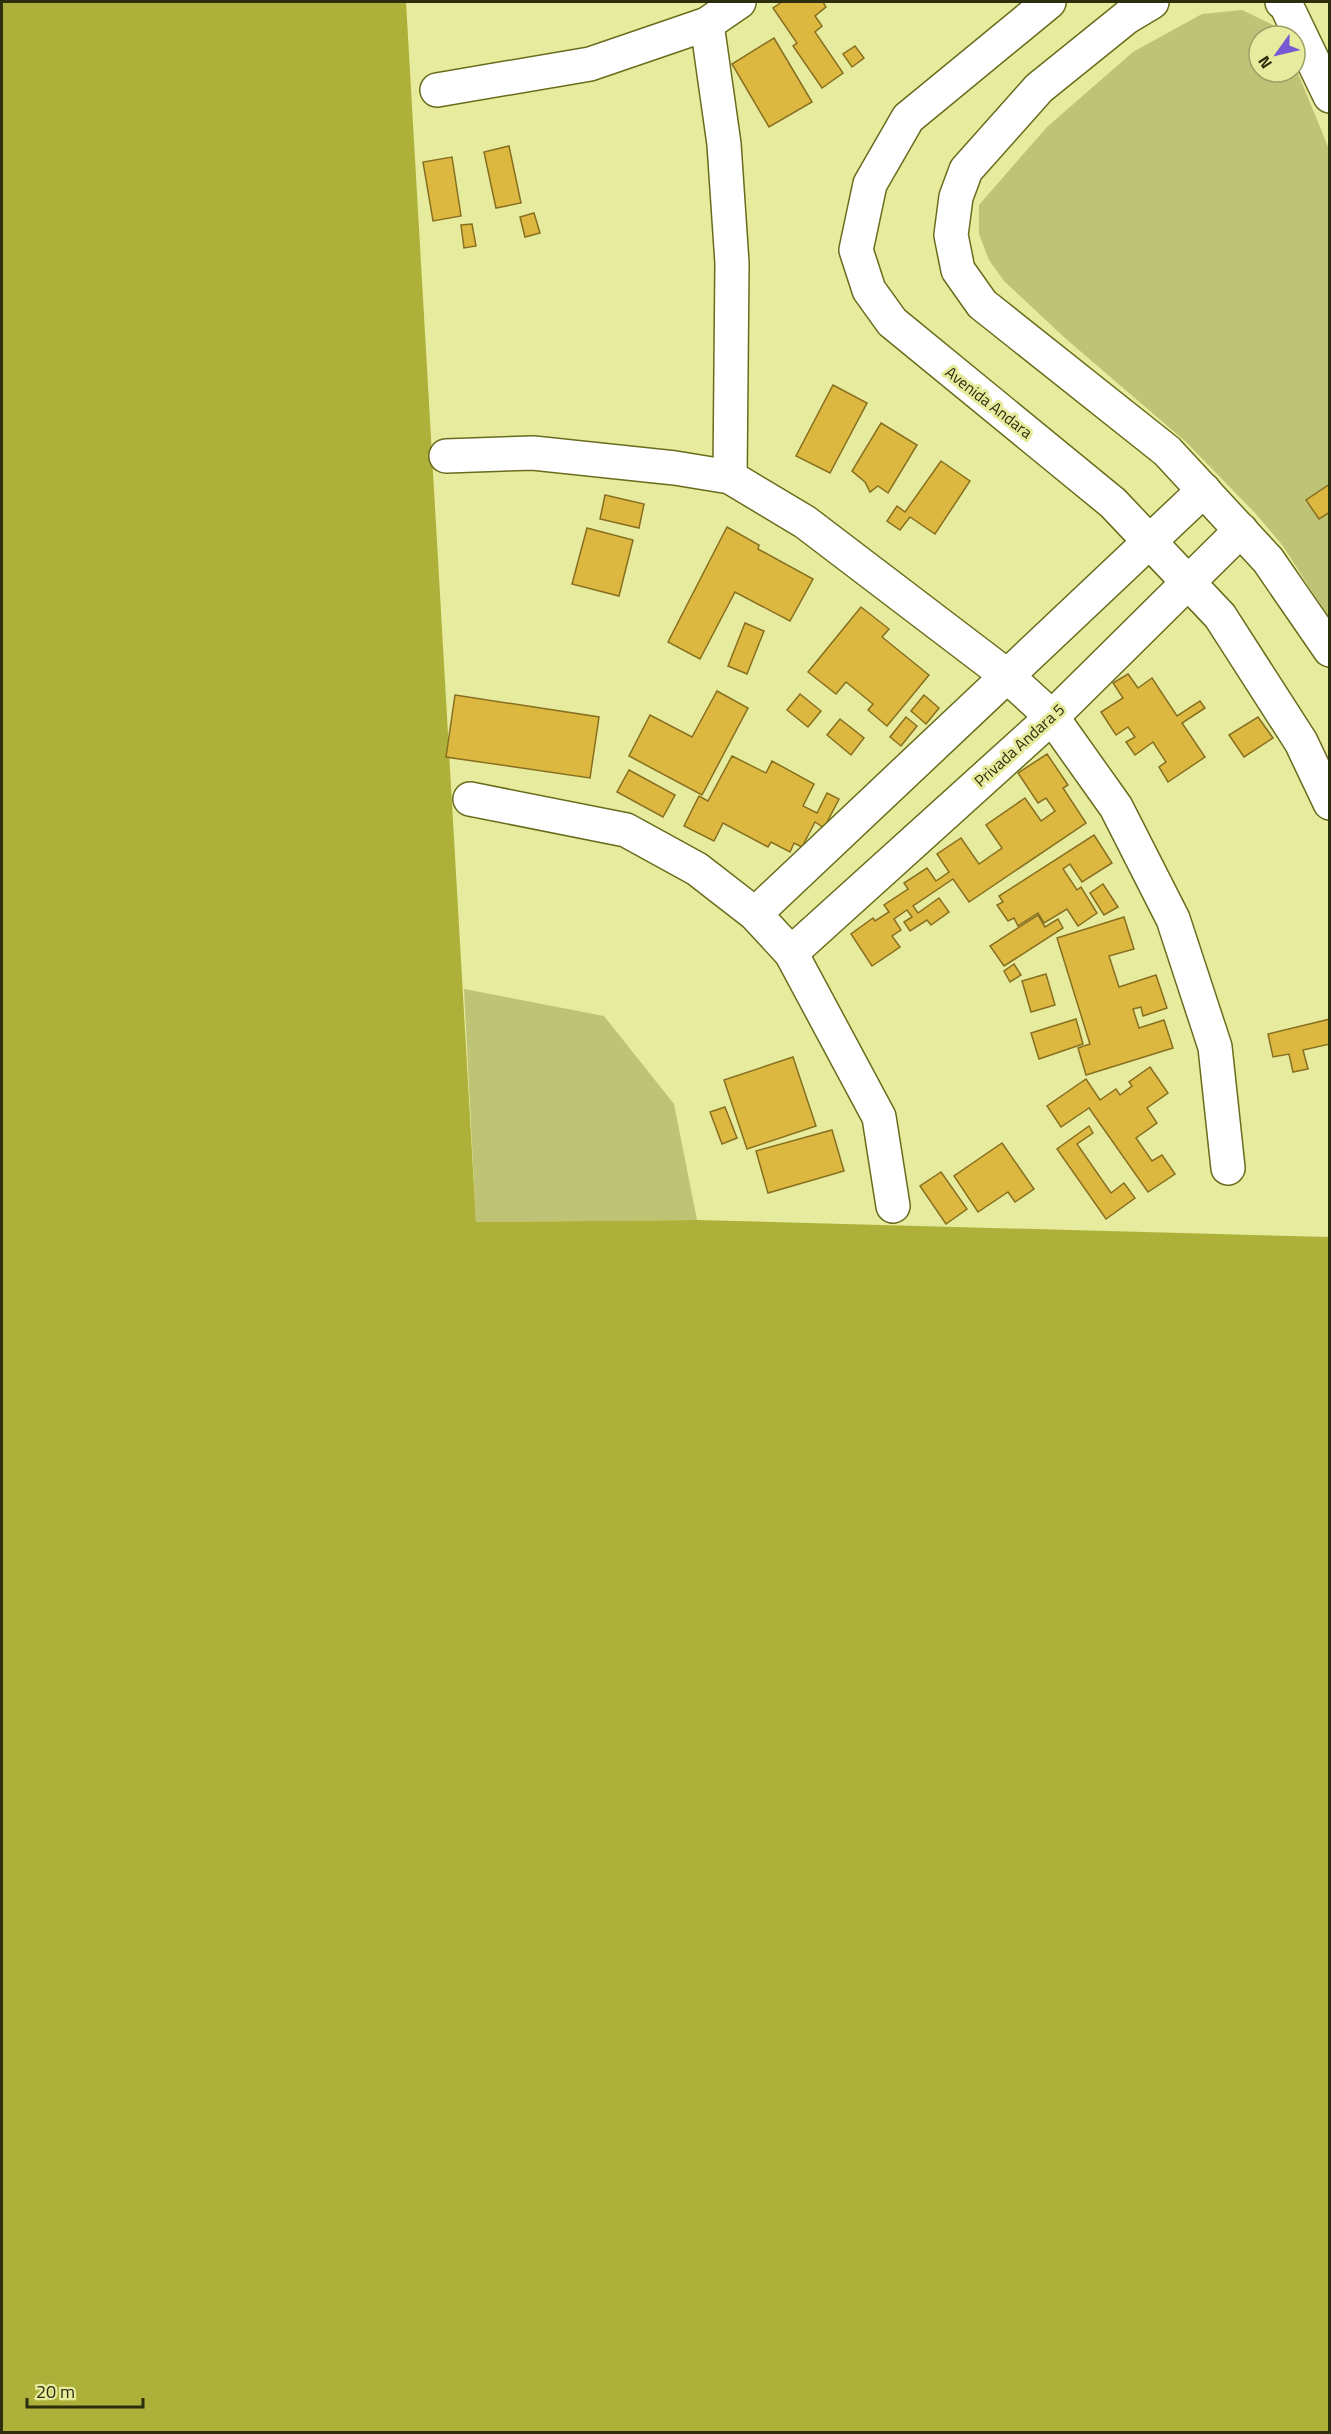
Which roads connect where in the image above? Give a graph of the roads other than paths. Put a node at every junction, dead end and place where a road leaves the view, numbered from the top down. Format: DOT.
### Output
graph roads {
  1 [pos="739,2"];
  2 [pos="1152,2"];
  3 [pos="1282,2"];
  4 [pos="1035,6"];
  5 [pos="707,24"];
  6 [pos="437,90"];
  7 [pos="1329,96"];
  8 [pos="446,456"];
  9 [pos="730,477"];
  10 [pos="1204,490"];
  11 [pos="1241,530"];
  12 [pos="1149,542"];
  13 [pos="1189,583"];
  14 [pos="1329,650"];
  15 [pos="1006,675"];
  16 [pos="1052,717"];
  17 [pos="470,799"];
  18 [pos="1329,804"];
  19 [pos="755,914"];
  20 [pos="791,953"];
  21 [pos="1228,1168"];
  22 [pos="893,1206"];
  1 -- 5 [label="street"];
  2 -- 10 [label="street"];
  3 -- 7 [label="street"];
  4 -- 12 [label="street, Avenida Andara"];
  5 -- 6 [label="street"];
  5 -- 9 [label="street"];
  8 -- 9 [label="street"];
  9 -- 15 [label="street"];
  10 -- 11 [label="street"];
  10 -- 12 [label="street"];
  11 -- 13 [label="street, Privada Andara 5"];
  11 -- 14 [label="street"];
  12 -- 13 [label="street, Avenida Andara"];
  12 -- 15 [label="street"];
  13 -- 16 [label="street, Privada Andara 5"];
  13 -- 18 [label="street, Avenida Andara"];
  15 -- 16 [label="street"];
  15 -- 19 [label="street"];
  16 -- 20 [label="street, Privada Andara 5"];
  16 -- 21 [label="street"];
  17 -- 19 [label="street"];
  19 -- 20 [label="street"];
  20 -- 22 [label="street"];
}
